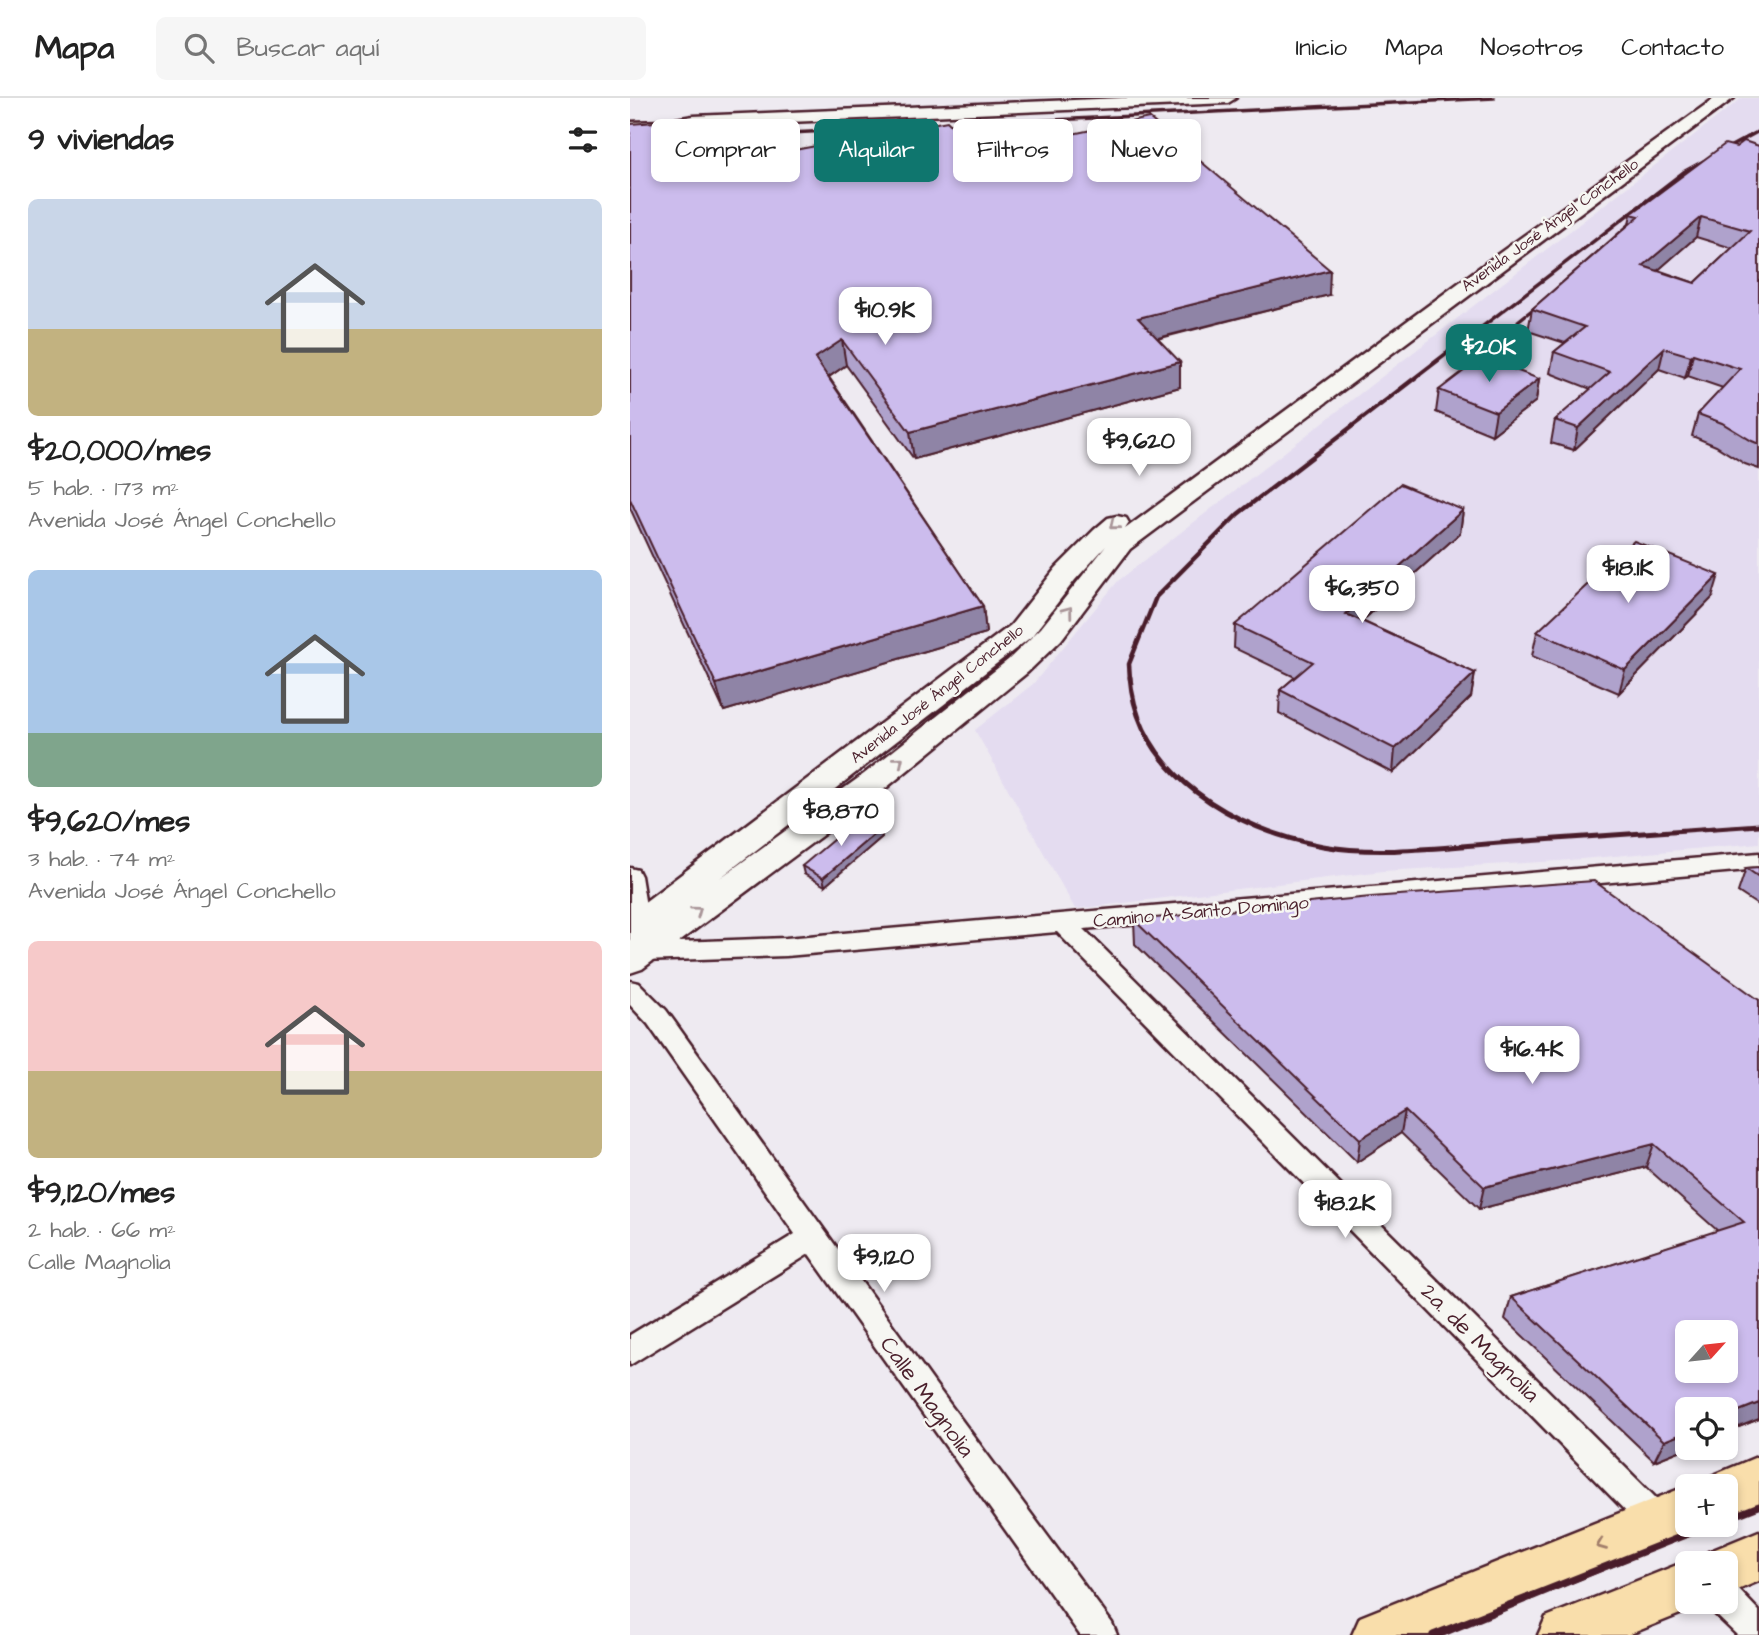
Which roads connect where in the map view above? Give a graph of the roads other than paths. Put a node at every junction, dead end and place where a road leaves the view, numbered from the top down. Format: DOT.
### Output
graph roads {
  1 [pos="1228,98"];
  2 [pos="1705,98"];
  3 [pos="1726,98"];
  4 [pos="740,119"];
  5 [pos="630,120"];
  6 [pos="651,120"];
  7 [pos="651,126"];
  8 [pos="630,127"];
  9 [pos="1759,861"];
  10 [pos="630,876"];
  11 [pos="1065,925"];
  12 [pos="634,944"];
  13 [pos="630,990"];
  14 [pos="813,1237"];
  15 [pos="630,1351"];
  16 [pos="1759,1480"];
  17 [pos="1738,1489"];
  18 [pos="1673,1516"];
  19 [pos="1759,1556"];
  20 [pos="1738,1565"];
  21 [pos="1675,1591"];
  22 [pos="1738,1613"];
  23 [pos="1759,1634"];
  24 [pos="1100,1635"];
  25 [pos="1378,1635"];
  26 [pos="1564,1635"];
  1 -- 4 [label="street"];
  2 -- 12 [label="main road, Avenida José Ángel Conchello, one-way"];
  12 -- 3 [label="main road, Avenida José Ángel Conchello, one-way"];
  5 -- 6 [label="street"];
  7 -- 8 [label="street"];
  9 -- 11 [label="street, Camino A Santo Domingo"];
  10 -- 12 [label="street"];
  11 -- 12 [label="street, Camino A Santo Domingo"];
  11 -- 18 [label="street, 2a. de Magnolia"];
  13 -- 14 [label="street, Calle Magnolia"];
  14 -- 15 [label="street"];
  14 -- 24 [label="street, Calle Magnolia"];
  16 -- 17 [label="main road"];
  18 -- 25 [label="main road, one-way"];
  19 -- 20 [label="main road"];
  21 -- 26 [label="main road"];
  22 -- 23 [label="street"];
}
